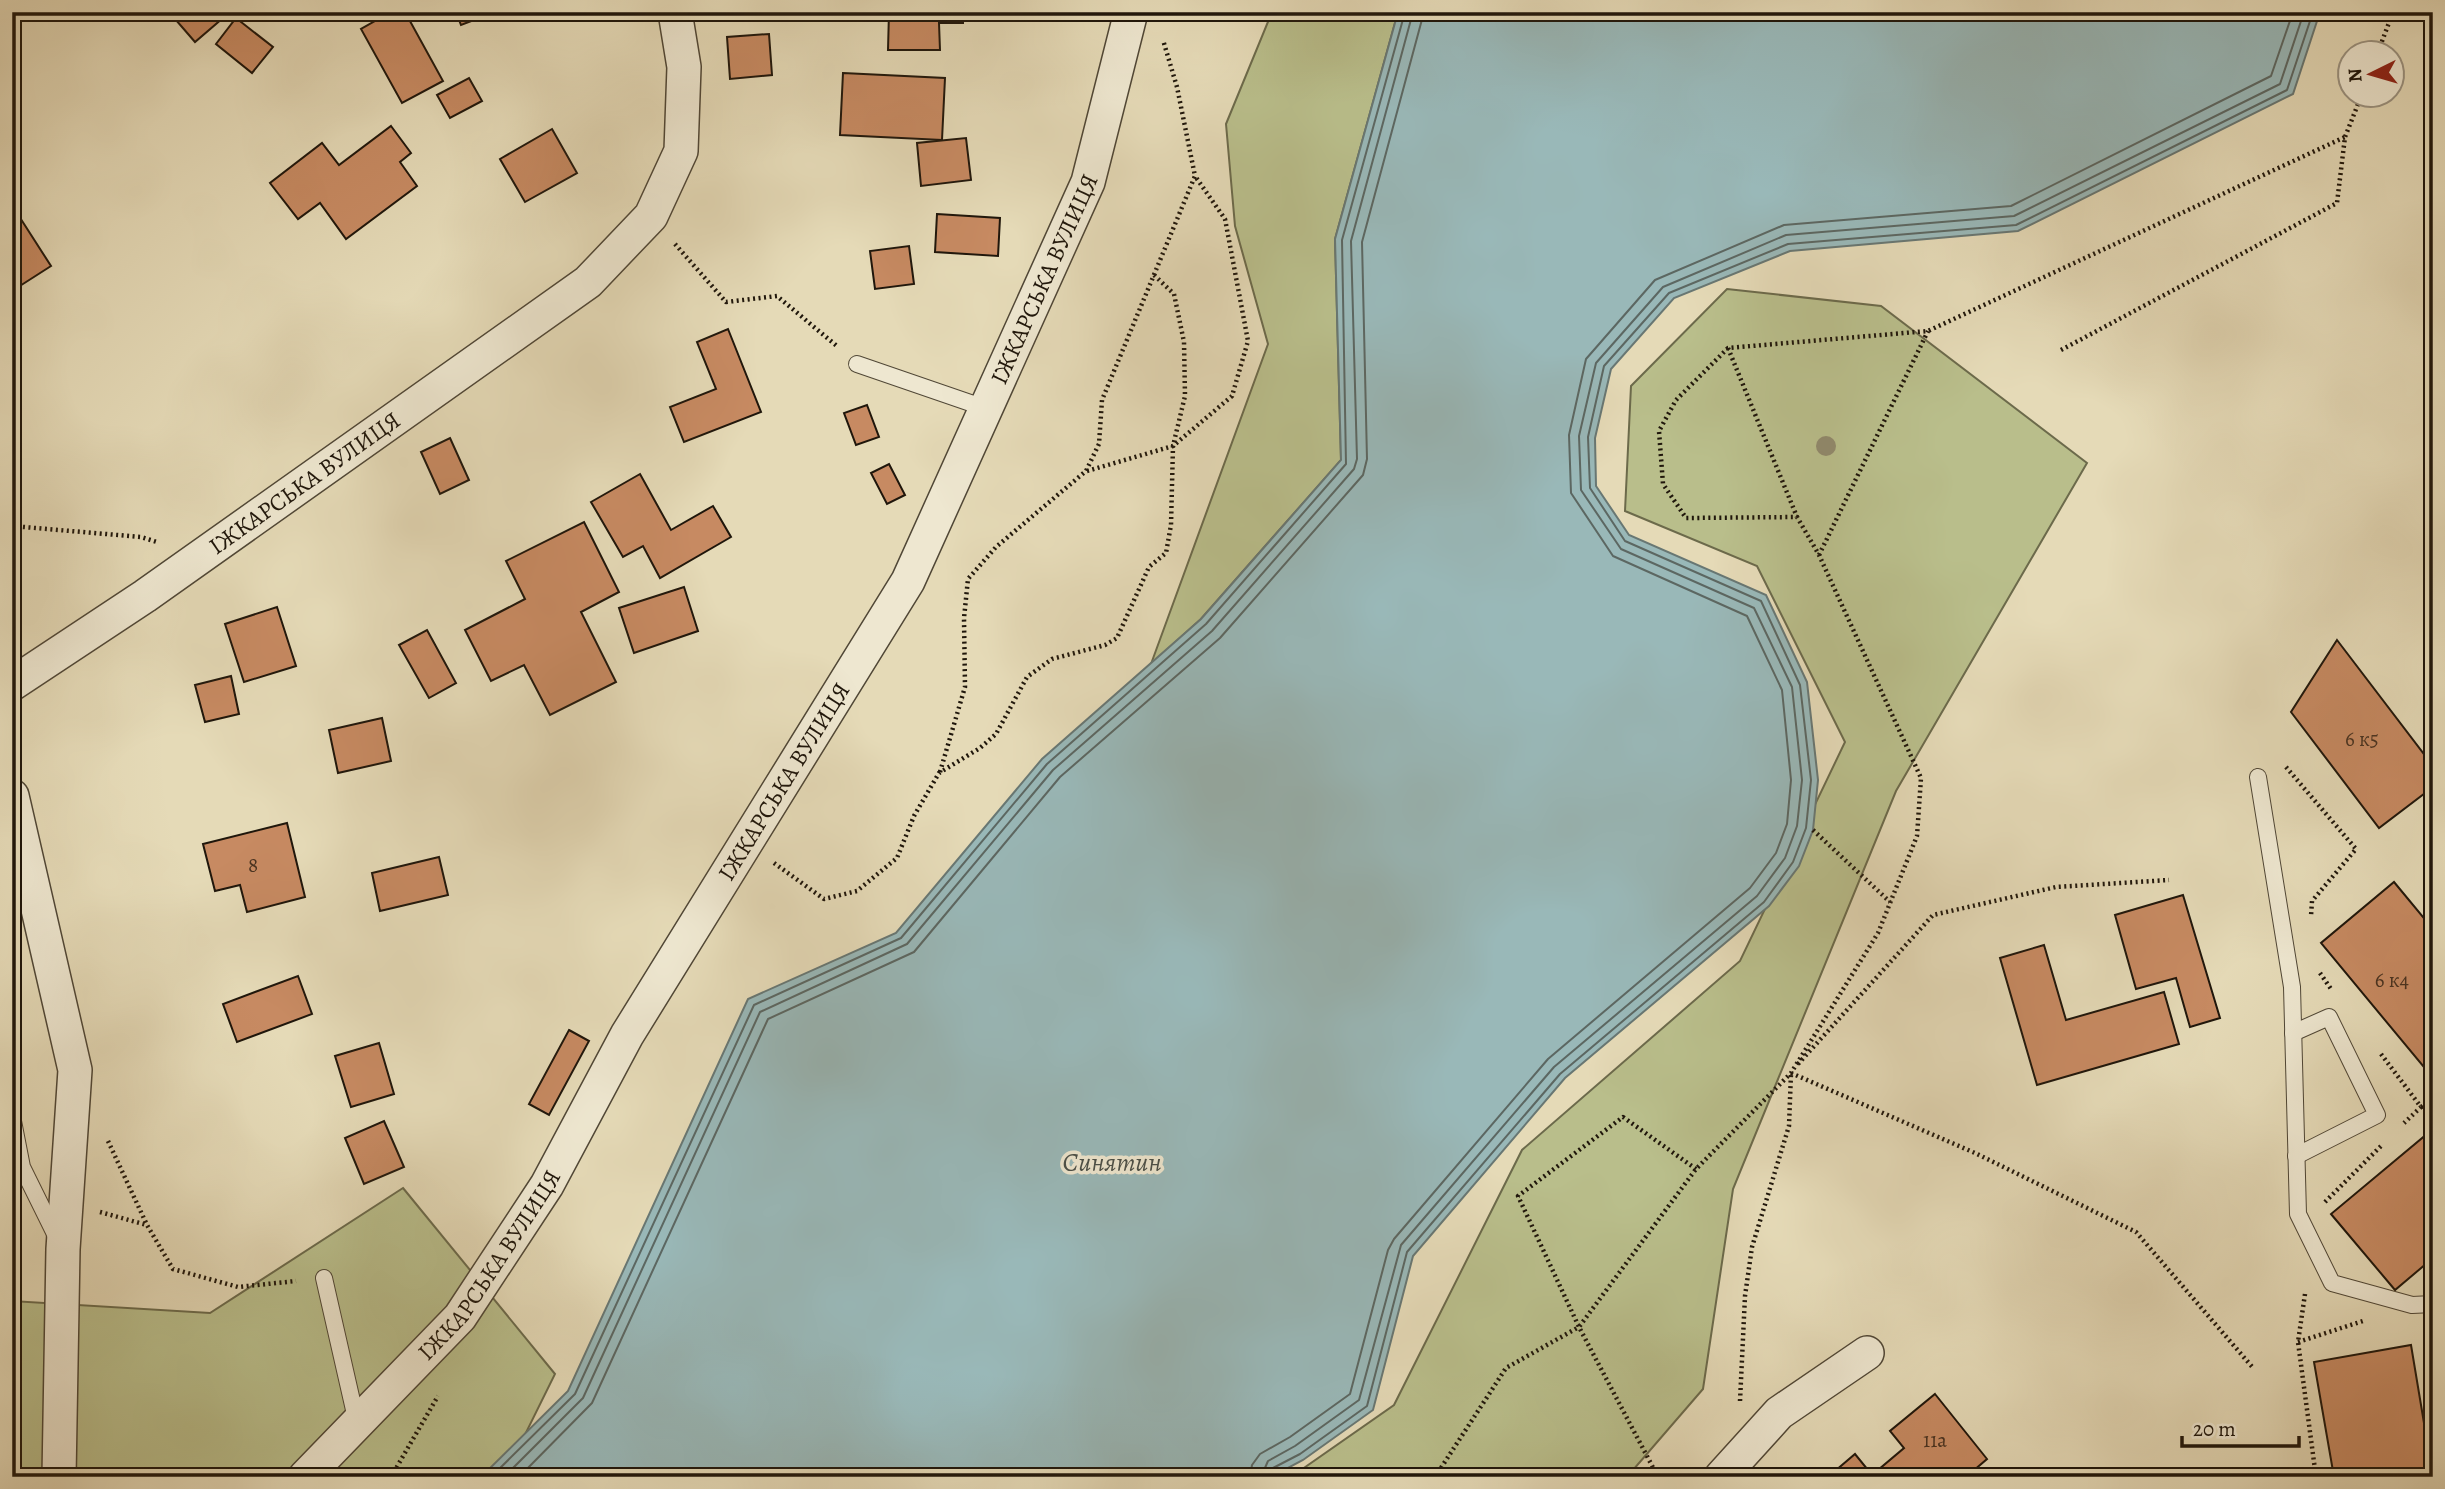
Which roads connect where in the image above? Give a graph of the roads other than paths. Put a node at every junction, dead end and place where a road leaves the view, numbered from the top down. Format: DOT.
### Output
graph roads {
  1 [pos="675,12"];
  2 [pos="1130,12"];
  3 [pos="857,363"];
  4 [pos="985,408"];
  5 [pos="12,684"];
  6 [pos="2258,777"];
  7 [pos="12,796"];
  8 [pos="2293,1033"];
  9 [pos="12,1116"];
  10 [pos="2296,1156"];
  11 [pos="63,1250"];
  12 [pos="324,1278"];
  13 [pos="2433,1304"];
  14 [pos="1867,1353"];
  15 [pos="357,1423"];
  16 [pos="1731,1466"];
  17 [pos="59,1477"];
  18 [pos="305,1477"];
  1 -- 5 [label="street, ІЖКАРСЬКА ВУЛИЦЯ"];
  2 -- 4 [label="street, ІЖКАРСЬКА ВУЛИЦЯ"];
  3 -- 4 [label="lane"];
  4 -- 15 [label="street, ІЖКАРСЬКА ВУЛИЦЯ"];
  6 -- 8 [label="lane"];
  7 -- 11 [label="street"];
  8 -- 10 [label="lane"];
  8 -- 10 [label="lane"];
  9 -- 11 [label="lane"];
  10 -- 13 [label="lane"];
  11 -- 17 [label="street"];
  12 -- 15 [label="lane"];
  14 -- 16 [label="street"];
  15 -- 18 [label="street, ІЖКАРСЬКА ВУЛИЦЯ"];
}
